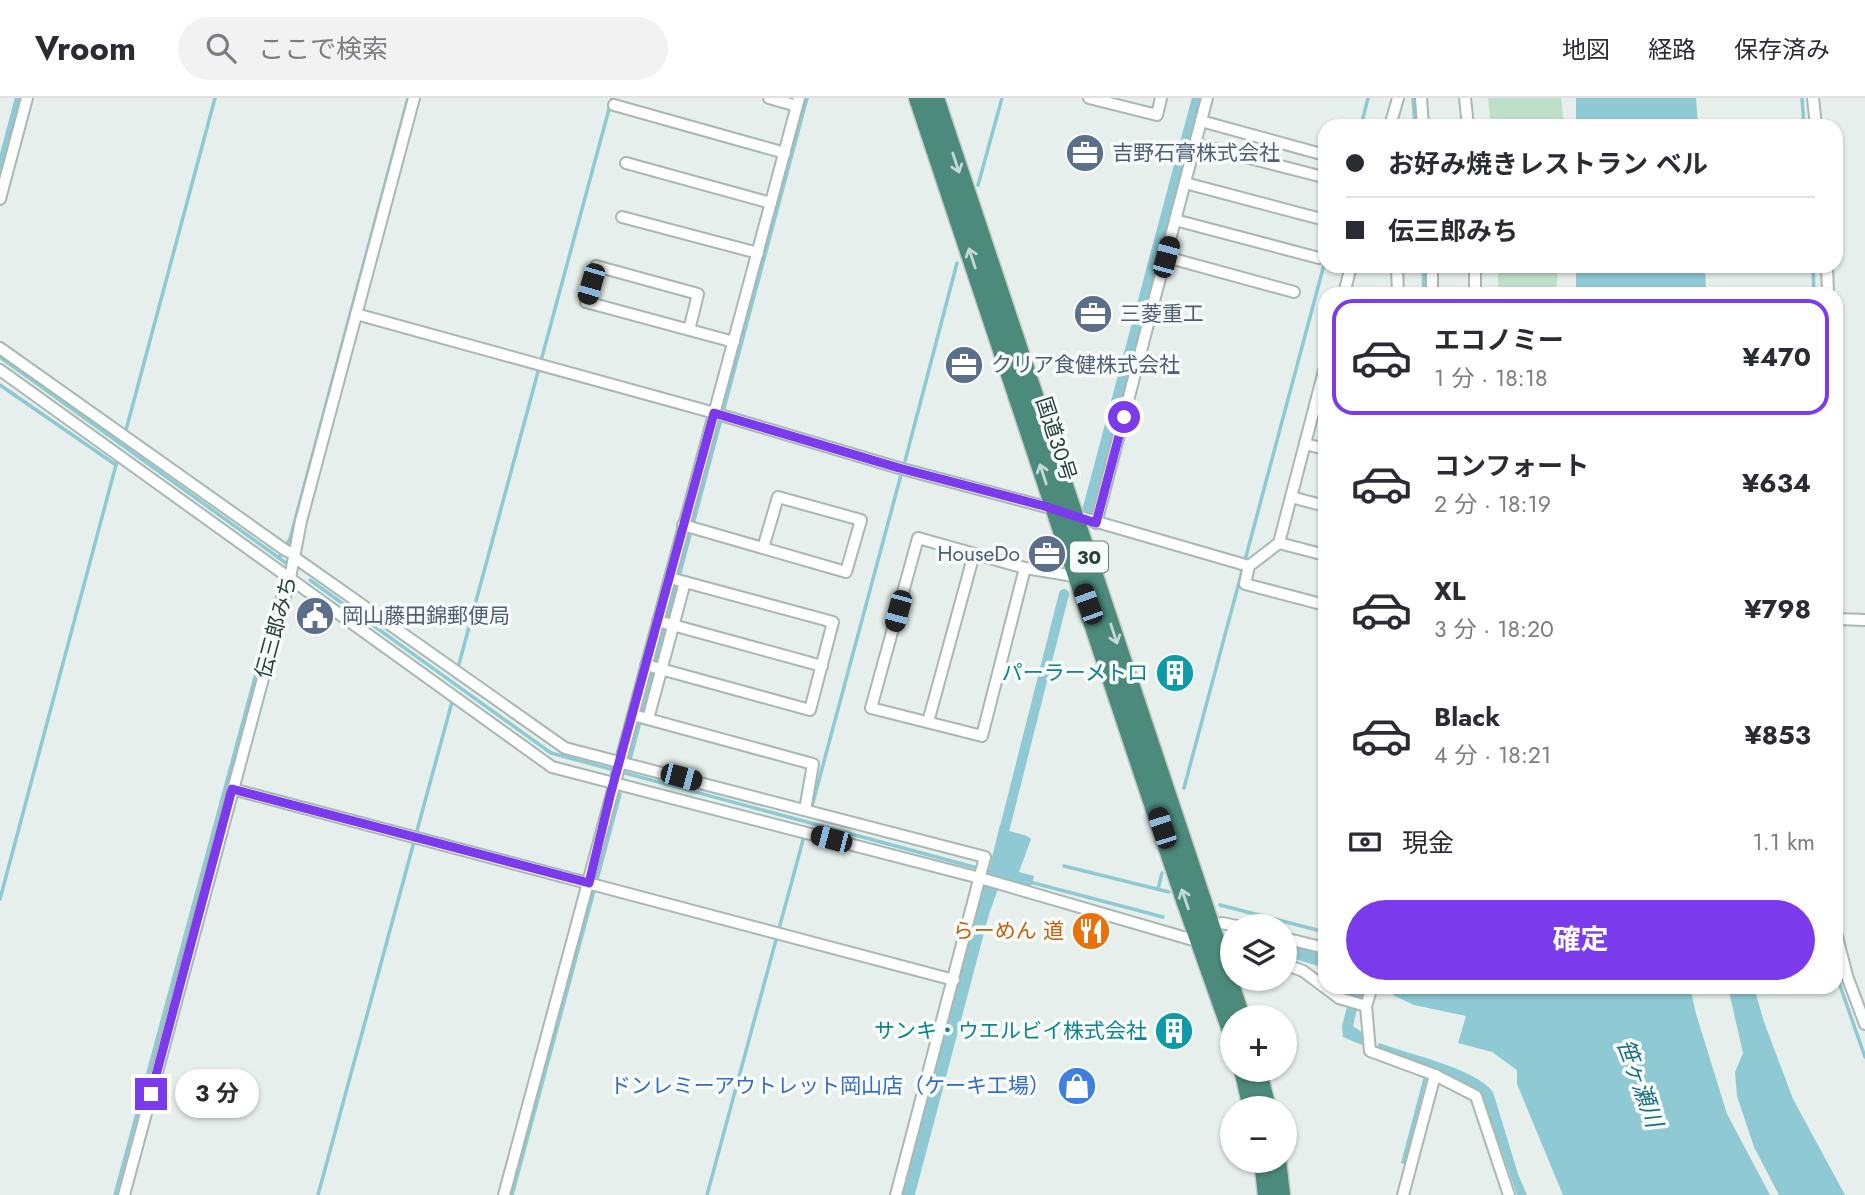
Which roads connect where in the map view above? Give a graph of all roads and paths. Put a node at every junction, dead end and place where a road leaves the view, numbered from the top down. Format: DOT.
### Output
graph roads {
  1 [pos="27,98"];
  2 [pos="414,98"];
  3 [pos="638,98"];
  4 [pos="769,98"];
  5 [pos="918,98"];
  6 [pos="935,98"];
  7 [pos="1088,98"];
  8 [pos="1161,98"];
  9 [pos="1207,98"];
  10 [pos="1398,98"];
  11 [pos="1421,98"];
  12 [pos="1465,98"];
  13 [pos="1813,98"];
  14 [pos="1109,101"];
  15 [pos="798,102"];
  16 [pos="614,105"];
  17 [pos="635,111"];
  18 [pos="1392,119"];
  19 [pos="1422,119"];
  20 [pos="1467,119"];
  21 [pos="1815,119"];
  22 [pos="1201,121"];
  23 [pos="1195,144"];
  24 [pos="785,153"];
  25 [pos="1318,153"];
  26 [pos="626,163"];
  27 [pos="1318,176"];
  28 [pos="1185,183"];
  29 [pos="0,199"];
  30 [pos="771,203"];
  31 [pos="622,217"];
  32 [pos="1318,218"];
  33 [pos="1175,220"];
  34 [pos="758,253"];
  35 [pos="1166,257"];
  36 [pos="1318,258"];
  37 [pos="1294,292"];
  38 [pos="356,314"];
  39 [pos="689,330"];
  40 [pos="734,342"];
  41 [pos="0,348"];
  42 [pos="0,370"];
  43 [pos="1318,406"];
  44 [pos="719,415"];
  45 [pos="1305,444"];
  46 [pos="1318,447"];
  47 [pos="131,452"];
  48 [pos="1291,497"];
  49 [pos="1318,504"];
  50 [pos="1055,509"];
  51 [pos="1075,516"];
  52 [pos="1096,523"];
  53 [pos="689,527"];
  54 [pos="1279,543"];
  55 [pos="763,548"];
  56 [pos="289,552"];
  57 [pos="1318,553"];
  58 [pos="974,554"];
  59 [pos="1245,565"];
  60 [pos="1025,568"];
  61 [pos="1085,571"];
  62 [pos="290,578"];
  63 [pos="678,580"];
  64 [pos="1318,603"];
  65 [pos="1843,619"];
  66 [pos="1865,620"];
  67 [pos="666,623"];
  68 [pos="822,666"];
  69 [pos="654,667"];
  70 [pos="641,717"];
  71 [pos="928,722"];
  72 [pos="621,769"];
  73 [pos="232,789"];
  74 [pos="805,810"];
  75 [pos="966,854"];
  76 [pos="966,872"];
  77 [pos="980,876"];
  78 [pos="593,884"];
  79 [pos="1220,924"];
  80 [pos="1203,934"];
  81 [pos="1297,941"];
  82 [pos="1318,946"];
  83 [pos="1220,947"];
  84 [pos="1843,960"];
  85 [pos="1297,969"];
  86 [pos="954,980"];
  87 [pos="1318,983"];
  88 [pos="1332,994"];
  89 [pos="1368,994"];
  90 [pos="1224,1005"];
  91 [pos="1362,1005"];
  92 [pos="1865,1024"];
  93 [pos="1430,1073"];
  94 [pos="1264,1173"];
  95 [pos="1278,1173"];
  96 [pos="124,1195"];
  97 [pos="504,1195"];
  98 [pos="896,1195"];
  99 [pos="1267,1195"];
  100 [pos="1281,1195"];
  101 [pos="1403,1195"];
  102 [pos="1509,1195"];
  1 -- 29 [label="street"];
  2 -- 38 [label="street, 伝三郎みち"];
  3 -- 17 [label="street"];
  4 -- 15 [label="street"];
  50 -- 5 [label="highway, 国道30号 / 30, one-way"];
  6 -- 51 [label="highway, 国道30号 / 30, one-way"];
  7 -- 14 [label="street"];
  8 -- 14 [label="street"];
  9 -- 22 [label="street"];
  10 -- 18 [label="street"];
  11 -- 19 [label="street"];
  12 -- 20 [label="street"];
  13 -- 21 [label="street"];
  15 -- 24 [label="street"];
  16 -- 17 [label="street"];
  17 -- 24 [label="street"];
  22 -- 23 [label="street"];
  22 -- 25 [label="street"];
  23 -- 27 [label="street"];
  23 -- 28 [label="street"];
  24 -- 30 [label="street"];
  26 -- 30 [label="street"];
  28 -- 32 [label="street"];
  28 -- 33 [label="street"];
  30 -- 34 [label="street"];
  31 -- 34 [label="street"];
  33 -- 35 [label="street"];
  33 -- 36 [label="street"];
  34 -- 40 [label="street"];
  35 -- 37 [label="street"];
  35 -- 52 [label="street"];
  38 -- 44 [label="street"];
  38 -- 56 [label="street, 伝三郎みち"];
  39 -- 39 [label="street"];
  39 -- 40 [label="street"];
  40 -- 44 [label="street"];
  41 -- 47 [label="street"];
  42 -- 47 [label="street"];
  43 -- 45 [label="street"];
  44 -- 50 [label="street"];
  44 -- 53 [label="street"];
  45 -- 46 [label="street"];
  45 -- 48 [label="street"];
  47 -- 56 [label="street"];
  47 -- 62 [label="street"];
  48 -- 49 [label="street"];
  48 -- 54 [label="street"];
  50 -- 51 [label="street"];
  50 -- 61 [label="highway, 国道30号 / 30"];
  51 -- 52 [label="street"];
  51 -- 61 [label="highway, 国道30号 / 30"];
  52 -- 59 [label="street"];
  53 -- 55 [label="street"];
  53 -- 63 [label="street"];
  54 -- 57 [label="street"];
  54 -- 59 [label="street"];
  55 -- 55 [label="street"];
  56 -- 62 [label="street, 伝三郎みち"];
  56 -- 72 [label="street"];
  58 -- 60 [label="street"];
  58 -- 71 [label="street"];
  58 -- 71 [label="street"];
  59 -- 64 [label="street"];
  60 -- 61 [label="street"];
  60 -- 71 [label="street"];
  61 -- 80 [label="highway, 国道30号 / 30"];
  62 -- 72 [label="street"];
  62 -- 73 [label="street, 伝三郎みち"];
  63 -- 67 [label="street"];
  63 -- 67 [label="street"];
  63 -- 68 [label="street"];
  65 -- 66 [label="street"];
  67 -- 68 [label="street"];
  67 -- 69 [label="street"];
  67 -- 69 [label="street"];
  68 -- 69 [label="street"];
  69 -- 70 [label="street"];
  70 -- 72 [label="street"];
  70 -- 74 [label="street"];
  72 -- 74 [label="street"];
  72 -- 76 [label="street"];
  72 -- 78 [label="street"];
  73 -- 78 [label="street"];
  73 -- 96 [label="street, 伝三郎みち"];
  74 -- 75 [label="street"];
  75 -- 76 [label="street"];
  75 -- 77 [label="street"];
  76 -- 77 [label="street"];
  77 -- 80 [label="street"];
  77 -- 86 [label="street"];
  78 -- 86 [label="street"];
  78 -- 97 [label="street"];
  79 -- 80 [label="street"];
  80 -- 83 [label="highway, 国道30号 / 30"];
  80 -- 90 [label="highway, 国道30号 / 30"];
  81 -- 82 [label="street"];
  84 -- 92 [label="street"];
  85 -- 87 [label="street"];
  86 -- 98 [label="street"];
  88 -- 91 [label="street"];
  89 -- 91 [label="street"];
  91 -- 93 [label="street"];
  93 -- 101 [label="street"];
  93 -- 102 [label="street"];
  94 -- 99 [label="highway"];
  95 -- 100 [label="highway"];
}
